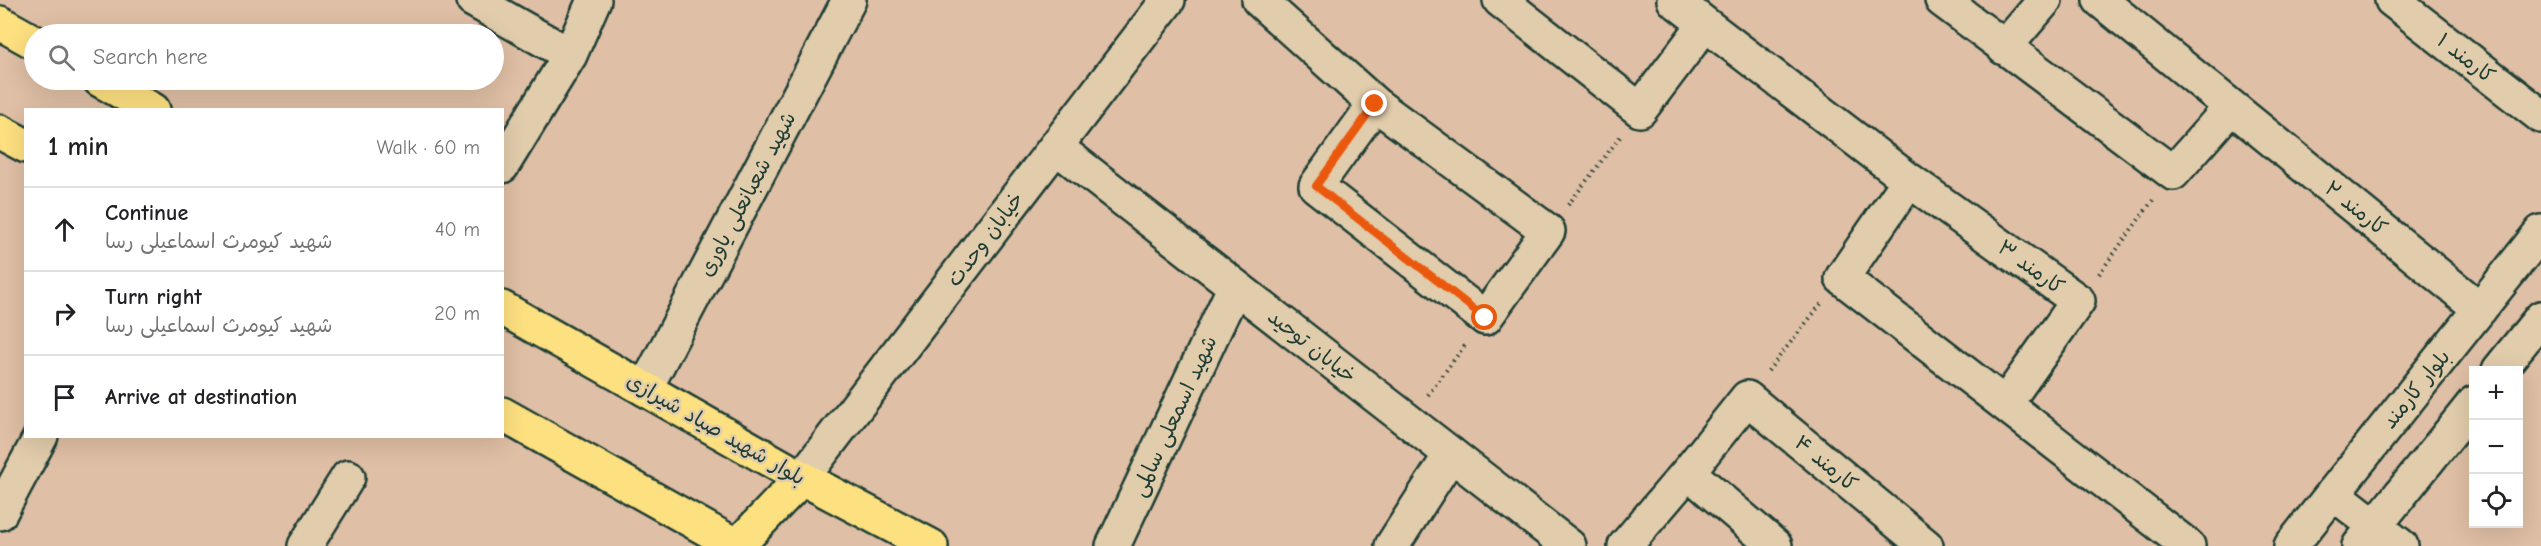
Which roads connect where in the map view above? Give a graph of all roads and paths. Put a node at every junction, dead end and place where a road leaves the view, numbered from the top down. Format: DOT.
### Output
graph roads {
  1 [pos="473,0"];
  2 [pos="594,0"];
  3 [pos="849,0"];
  4 [pos="1168,0"];
  5 [pos="1259,0"];
  6 [pos="1500,0"];
  7 [pos="1674,0"];
  8 [pos="1942,0"];
  9 [pos="2045,0"];
  10 [pos="2100,0"];
  11 [pos="2392,0"];
  12 [pos="0,23"];
  13 [pos="1705,24"];
  14 [pos="24,36"];
  15 [pos="2004,48"];
  16 [pos="570,55"];
  17 [pos="118,90"];
  18 [pos="1375,104"];
  19 [pos="2231,107"];
  20 [pos="149,108"];
  21 [pos="1640,110"];
  22 [pos="2541,116"];
  23 [pos="0,132"];
  24 [pos="24,145"];
  25 [pos="1056,147"];
  26 [pos="504,163"];
  27 [pos="2173,173"];
  28 [pos="1909,180"];
  29 [pos="1548,231"];
  30 [pos="2541,232"];
  31 [pos="1842,278"];
  32 [pos="1234,286"];
  33 [pos="2078,301"];
  34 [pos="504,309"];
  35 [pos="2480,309"];
  36 [pos="1485,318"];
  37 [pos="2541,318"];
  38 [pos="2502,366"];
  39 [pos="645,389"];
  40 [pos="1747,398"];
  41 [pos="2005,404"];
  42 [pos="2469,409"];
  43 [pos="504,415"];
  44 [pos="1408,421"];
  45 [pos="40,438"];
  46 [pos="1451,454"];
  47 [pos="1688,472"];
  48 [pos="348,477"];
  49 [pos="802,478"];
  50 [pos="2333,493"];
  51 [pos="0,513"];
  52 [pos="2367,536"];
  53 [pos="1906,540"];
  54 [pos="305,546"];
  55 [pos="737,546"];
  56 [pos="931,546"];
  57 [pos="1113,546"];
  58 [pos="1392,546"];
  59 [pos="1569,546"];
  60 [pos="1625,546"];
  61 [pos="1775,546"];
  62 [pos="2188,546"];
  63 [pos="2291,546"];
  64 [pos="2401,546"];
  1 -- 16 [label="street"];
  2 -- 16 [label="street"];
  3 -- 39 [label="street, شهید شعبانعلی یاوری"];
  4 -- 25 [label="street, خیابان وحدت"];
  5 -- 18 [label="street"];
  6 -- 21 [label="street"];
  7 -- 13 [label="street, کارمند ۳"];
  8 -- 15 [label="street"];
  9 -- 15 [label="street"];
  10 -- 19 [label="street, کارمند ۲"];
  11 -- 22 [label="street, کارمند ۱"];
  12 -- 14 [label="main road"];
  13 -- 21 [label="street"];
  13 -- 28 [label="street, کارمند ۳"];
  15 -- 27 [label="street"];
  16 -- 26 [label="street"];
  17 -- 20 [label="main road"];
  18 -- 29 [label="street"];
  18 -- 36 [label="street"];
  19 -- 27 [label="street"];
  19 -- 35 [label="street, کارمند ۲"];
  21 -- 29 [label="path"];
  23 -- 24 [label="main road"];
  25 -- 32 [label="street, خیابان توحید"];
  25 -- 49 [label="street, خیابان وحدت"];
  27 -- 33 [label="path"];
  28 -- 31 [label="street"];
  28 -- 33 [label="street, کارمند ۳"];
  29 -- 36 [label="street"];
  30 -- 35 [label="street, بلوار کارمند"];
  31 -- 40 [label="path"];
  31 -- 41 [label="street"];
  32 -- 44 [label="street, خیابان توحید"];
  32 -- 57 [label="street, شهید اسمعلی سالمی"];
  33 -- 41 [label="street, کارمند ۳"];
  34 -- 39 [label="main road, بلوار شهید صیاد شیرازی"];
  35 -- 50 [label="street, بلوار کارمند"];
  36 -- 44 [label="path"];
  37 -- 38 [label="street"];
  39 -- 49 [label="main road, بلوار شهید صیاد شیرازی"];
  40 -- 47 [label="street"];
  40 -- 53 [label="street, کارمند ۴"];
  41 -- 62 [label="street"];
  42 -- 52 [label="street"];
  43 -- 55 [label="main road"];
  44 -- 46 [label="street, خیابان توحید"];
  45 -- 51 [label="street"];
  46 -- 58 [label="street"];
  46 -- 59 [label="street, خیابان توحید"];
  47 -- 60 [label="street"];
  47 -- 61 [label="street"];
  48 -- 54 [label="street"];
  49 -- 55 [label="main road"];
  49 -- 56 [label="main road, بلوار شهید صیاد شیرازی"];
  50 -- 52 [label="street"];
  50 -- 63 [label="street, بلوار کارمند"];
  52 -- 64 [label="street"];
}
